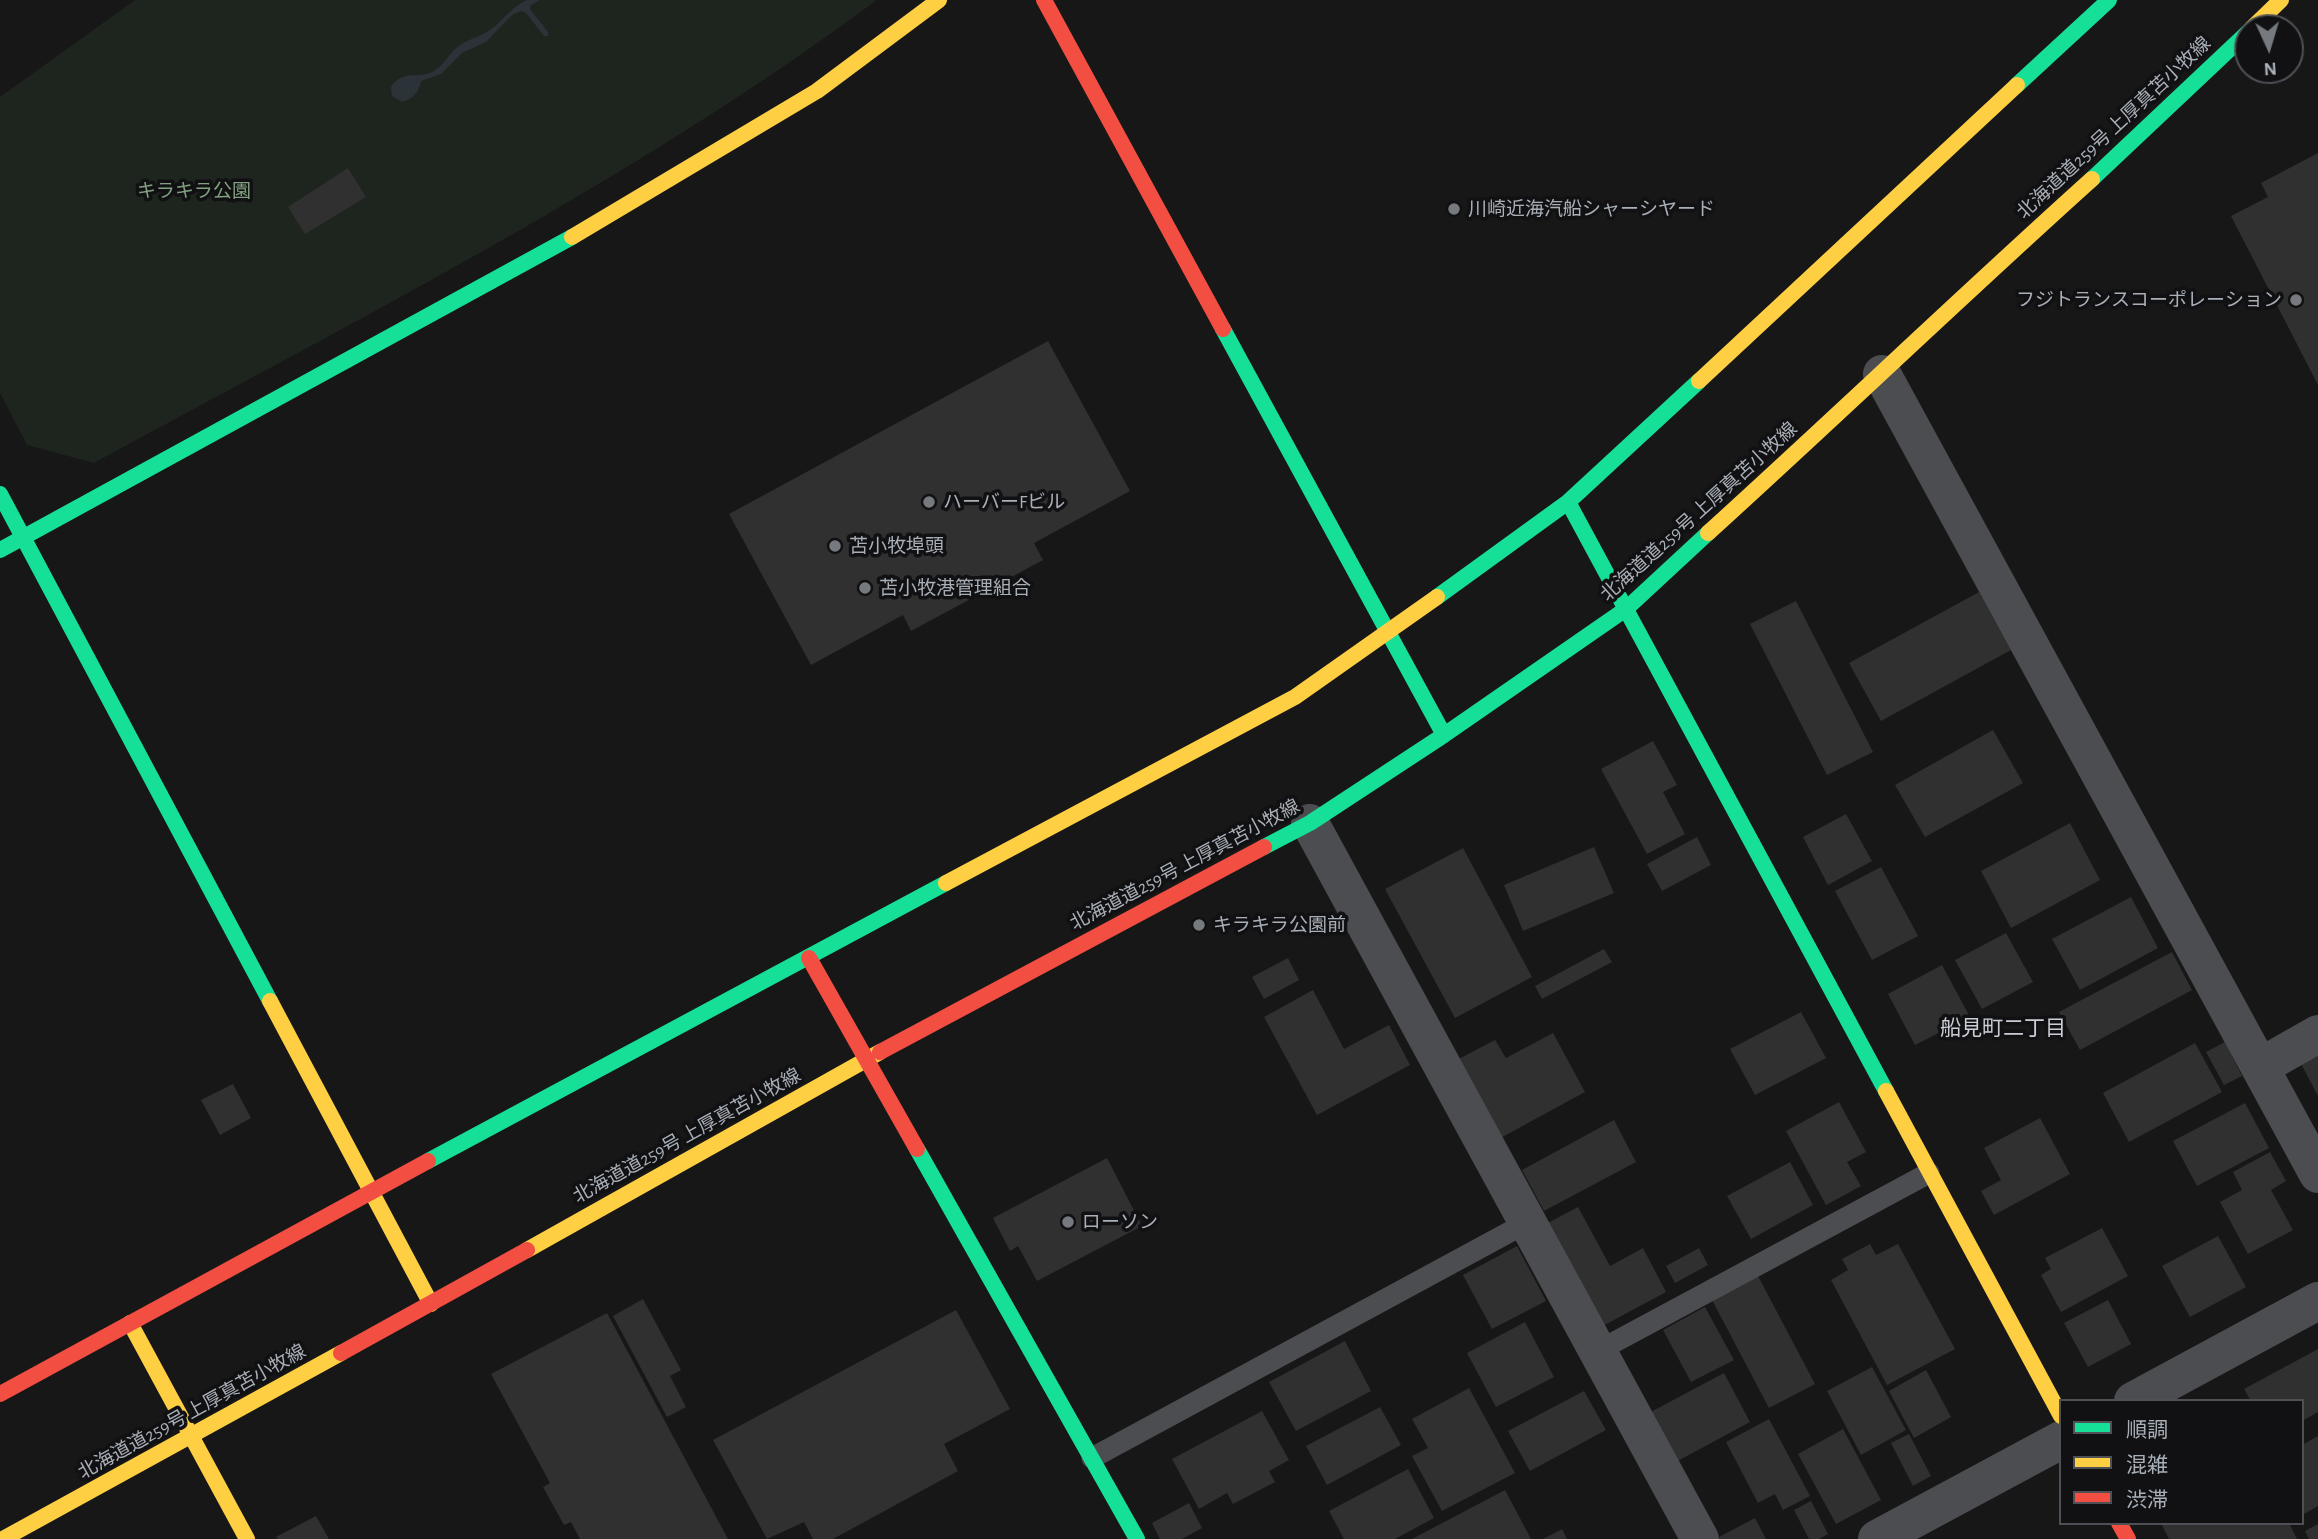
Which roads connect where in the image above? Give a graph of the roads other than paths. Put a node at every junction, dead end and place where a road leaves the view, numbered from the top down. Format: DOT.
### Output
graph roads {
  1 [pos="939,0"];
  2 [pos="1044,0"];
  3 [pos="2109,0"];
  4 [pos="2281,0"];
  5 [pos="2266,14"];
  6 [pos="2234,45"];
  7 [pos="1882,374"];
  8 [pos="0,494"];
  9 [pos="1568,502"];
  10 [pos="23,537"];
  11 [pos="0,550"];
  12 [pos="1626,609"];
  13 [pos="1388,633"];
  14 [pos="1444,735"];
  15 [pos="1310,823"];
  16 [pos="809,958"];
  17 [pos="2318,1034"];
  18 [pos="866,1059"];
  19 [pos="2260,1067"];
  20 [pos="1929,1173"];
  21 [pos="2318,1174"];
  22 [pos="371,1191"];
  23 [pos="1528,1222"];
  24 [pos="2318,1301"];
  25 [pos="431,1304"];
  26 [pos="130,1323"];
  27 [pos="1598,1351"];
  28 [pos="0,1394"];
  29 [pos="2137,1399"];
  30 [pos="2059,1412"];
  31 [pos="191,1436"];
  32 [pos="2059,1441"];
  33 [pos="1092,1458"];
  34 [pos="3,1539"];
  35 [pos="247,1539"];
  36 [pos="1136,1539"];
  37 [pos="1700,1539"];
  38 [pos="1877,1539"];
  1 -- 10 [label="main road"];
  2 -- 13 [label="main road"];
  3 -- 9 [label="main road"];
  4 -- 5 [label="main road"];
  6 -- 7 [label="main road, 北海道道259号 上厚真苫小牧線"];
  7 -- 12 [label="main road, 北海道道259号 上厚真苫小牧線"];
  7 -- 19 [label="street"];
  8 -- 10 [label="main road"];
  9 -- 12 [label="main road"];
  9 -- 13 [label="main road"];
  10 -- 11 [label="main road"];
  10 -- 22 [label="main road"];
  12 -- 14 [label="main road, 北海道道259号 上厚真苫小牧線"];
  12 -- 20 [label="main road"];
  13 -- 14 [label="main road"];
  13 -- 16 [label="main road"];
  14 -- 15 [label="main road, 北海道道259号 上厚真苫小牧線"];
  15 -- 18 [label="main road, 北海道道259号 上厚真苫小牧線"];
  15 -- 23 [label="street"];
  16 -- 18 [label="main road"];
  16 -- 22 [label="main road"];
  17 -- 19 [label="street"];
  18 -- 25 [label="main road, 北海道道259号 上厚真苫小牧線"];
  18 -- 33 [label="main road"];
  19 -- 21 [label="street"];
  20 -- 27 [label="lane"];
  20 -- 30 [label="main road"];
  22 -- 25 [label="main road"];
  22 -- 26 [label="main road"];
  23 -- 27 [label="street"];
  23 -- 33 [label="lane"];
  24 -- 29 [label="street"];
  25 -- 31 [label="main road, 北海道道259号 上厚真苫小牧線"];
  26 -- 28 [label="main road"];
  26 -- 31 [label="main road"];
  27 -- 37 [label="street"];
  31 -- 34 [label="main road, 北海道道259号 上厚真苫小牧線"];
  31 -- 35 [label="main road"];
  32 -- 38 [label="street"];
  33 -- 36 [label="main road"];
}
